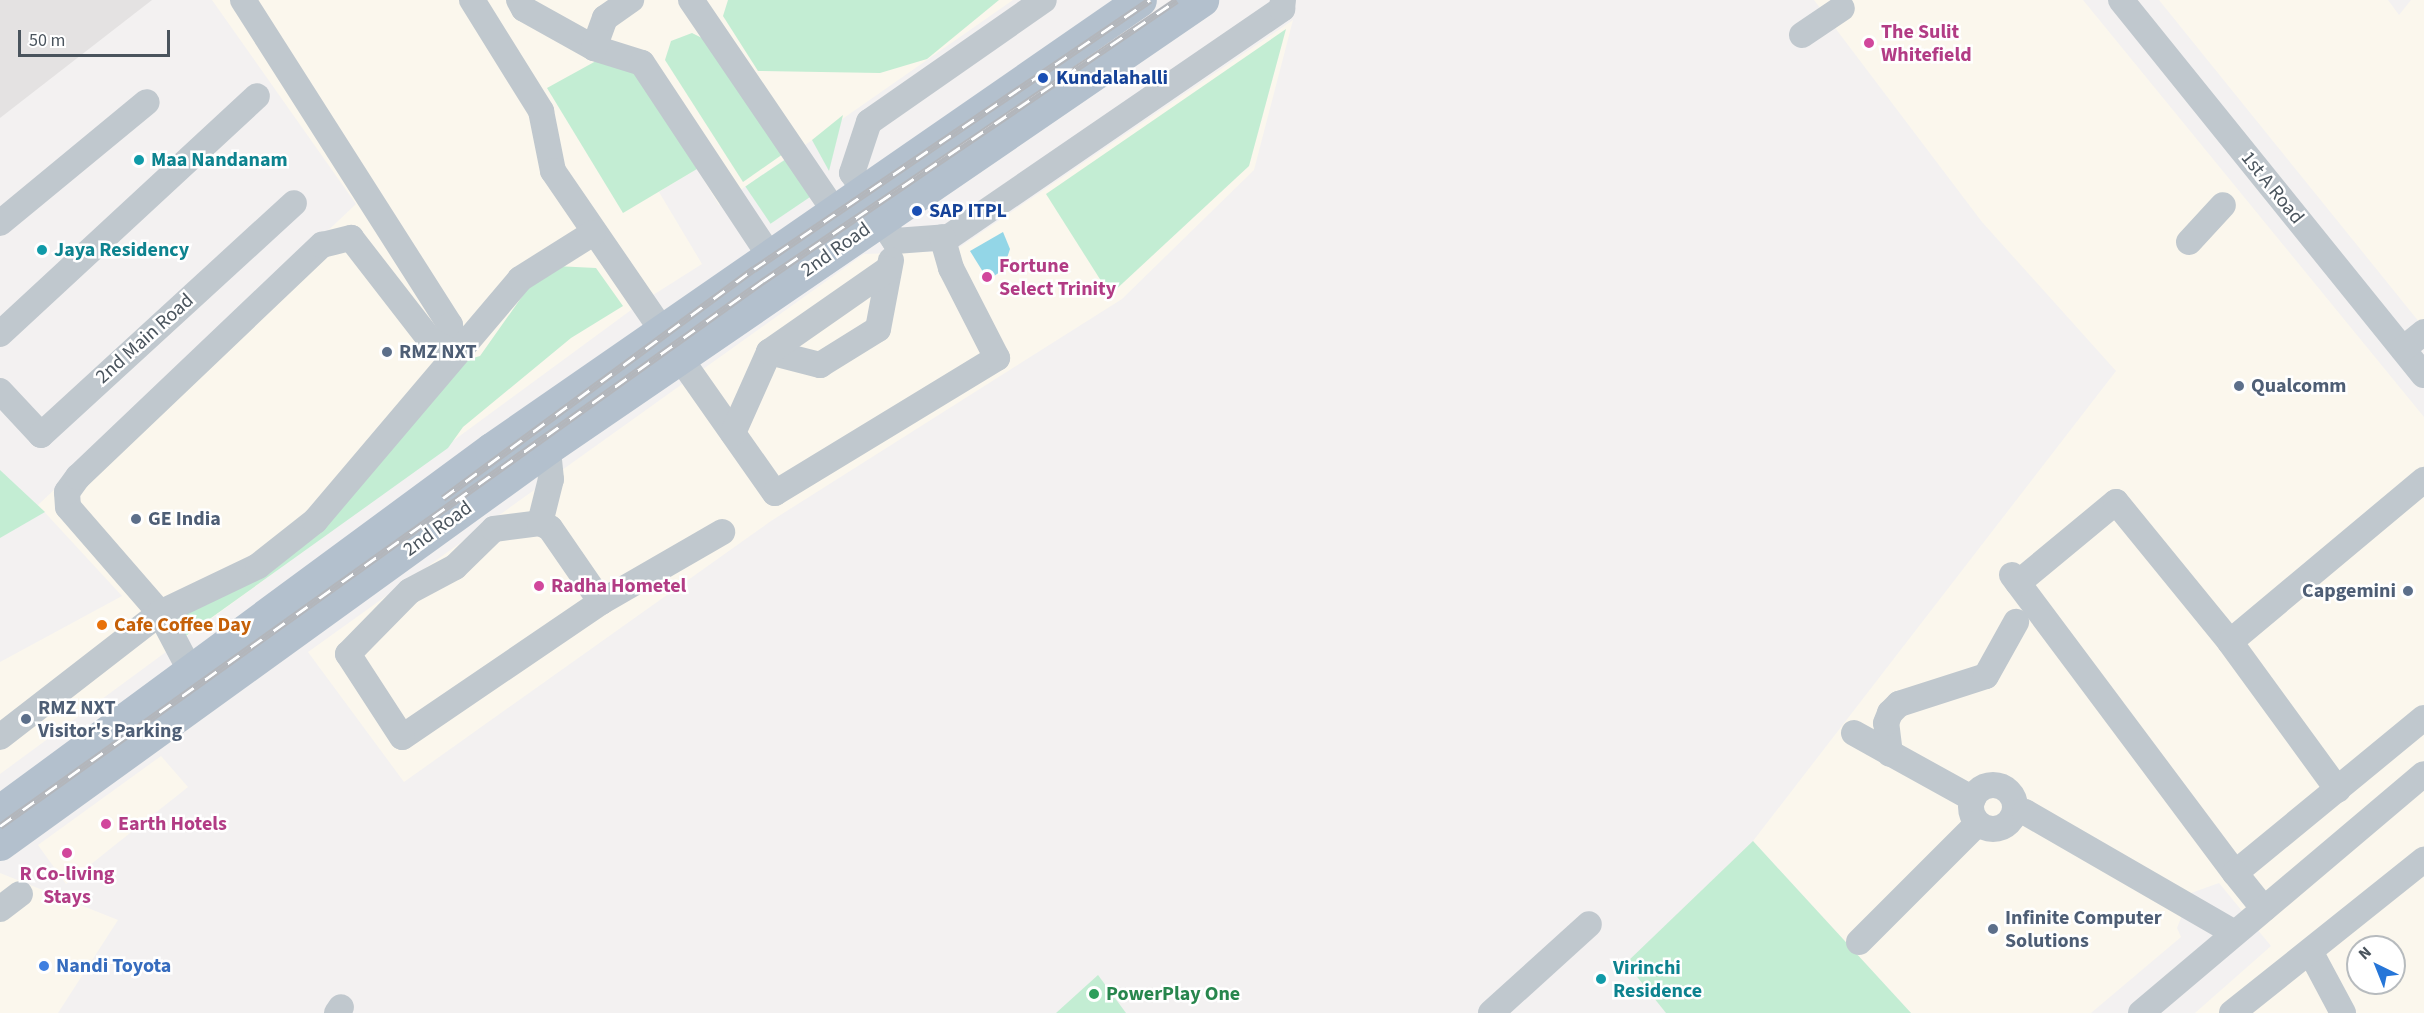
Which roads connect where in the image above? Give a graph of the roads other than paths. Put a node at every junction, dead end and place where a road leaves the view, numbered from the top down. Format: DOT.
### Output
graph roads {
  1 [pos="243,0"];
  2 [pos="472,0"];
  3 [pos="519,0"];
  4 [pos="631,0"];
  5 [pos="691,0"];
  6 [pos="1044,0"];
  7 [pos="1140,0"];
  8 [pos="1202,0"];
  9 [pos="1284,0"];
  10 [pos="2121,0"];
  11 [pos="1842,8"];
  12 [pos="1802,35"];
  13 [pos="594,48"];
  14 [pos="257,96"];
  15 [pos="147,102"];
  16 [pos="294,203"];
  17 [pos="2223,205"];
  18 [pos="835,212"];
  19 [pos="880,217"];
  20 [pos="0,223"];
  21 [pos="593,232"];
  22 [pos="942,237"];
  23 [pos="2189,242"];
  24 [pos="769,255"];
  25 [pos="888,269"];
  26 [pos="661,329"];
  27 [pos="2424,332"];
  28 [pos="0,334"];
  29 [pos="769,352"];
  30 [pos="454,353"];
  31 [pos="680,358"];
  32 [pos="2416,361"];
  33 [pos="0,391"];
  34 [pos="733,433"];
  35 [pos="548,448"];
  36 [pos="2424,480"];
  37 [pos="540,523"];
  38 [pos="722,532"];
  39 [pos="601,602"];
  40 [pos="160,613"];
  41 [pos="2016,622"];
  42 [pos="2230,642"];
  43 [pos="192,672"];
  44 [pos="2424,718"];
  45 [pos="1854,733"];
  46 [pos="0,737"];
  47 [pos="1890,754"];
  48 [pos="2424,774"];
  49 [pos="2338,790"];
  50 [pos="0,811"];
  51 [pos="1975,811"];
  52 [pos="2015,813"];
  53 [pos="0,844"];
  54 [pos="2424,860"];
  55 [pos="2235,873"];
  56 [pos="20,894"];
  57 [pos="0,909"];
  58 [pos="2264,909"];
  59 [pos="1588,924"];
  60 [pos="2235,933"];
  61 [pos="1859,942"];
  62 [pos="2311,953"];
  63 [pos="1491,1013"];
  64 [pos="2141,1013"];
  65 [pos="2232,1013"];
  66 [pos="2343,1013"];
  1 -- 30 [label="street"];
  2 -- 21 [label="street"];
  3 -- 13 [label="street"];
  4 -- 13 [label="street"];
  5 -- 18 [label="street"];
  6 -- 19 [label="street, 2nd Road"];
  7 -- 19 [label="main road, 2nd Road"];
  8 -- 19 [label="main road, 2nd Road"];
  9 -- 22 [label="street, 2nd Road"];
  10 -- 32 [label="street, 1st A Road"];
  11 -- 12 [label="street"];
  13 -- 24 [label="street"];
  14 -- 28 [label="street"];
  15 -- 20 [label="street"];
  16 -- 33 [label="street, 2nd Main Road"];
  17 -- 23 [label="street"];
  18 -- 19 [label="main road, 2nd Road"];
  18 -- 24 [label="main road, 2nd Road"];
  19 -- 22 [label="street, 2nd Road"];
  19 -- 25 [label="street"];
  19 -- 31 [label="main road, 2nd Road"];
  21 -- 26 [label="street"];
  21 -- 30 [label="street"];
  22 -- 34 [label="street"];
  24 -- 26 [label="main road, 2nd Road"];
  25 -- 29 [label="street"];
  25 -- 29 [label="street"];
  26 -- 31 [label="main road"];
  26 -- 43 [label="main road, 2nd Road"];
  27 -- 32 [label="street"];
  29 -- 34 [label="street"];
  30 -- 40 [label="street"];
  30 -- 40 [label="street"];
  31 -- 34 [label="street"];
  31 -- 35 [label="main road, 2nd Road"];
  35 -- 37 [label="street"];
  35 -- 53 [label="main road, 2nd Road"];
  36 -- 42 [label="street"];
  37 -- 39 [label="street"];
  37 -- 39 [label="street"];
  38 -- 39 [label="street"];
  40 -- 43 [label="street"];
  40 -- 46 [label="street"];
  41 -- 47 [label="street"];
  42 -- 49 [label="street"];
  42 -- 55 [label="street"];
  43 -- 50 [label="main road, 2nd Road"];
  44 -- 49 [label="street"];
  45 -- 47 [label="street"];
  47 -- 51 [label="street"];
  48 -- 58 [label="street"];
  49 -- 55 [label="street"];
  51 -- 52 [label="street"];
  51 -- 52 [label="street"];
  51 -- 61 [label="street"];
  52 -- 60 [label="street"];
  54 -- 62 [label="street"];
  55 -- 58 [label="street"];
  56 -- 57 [label="street"];
  58 -- 60 [label="street"];
  59 -- 63 [label="street"];
  60 -- 64 [label="street"];
  62 -- 65 [label="street"];
  62 -- 66 [label="street"];
}
